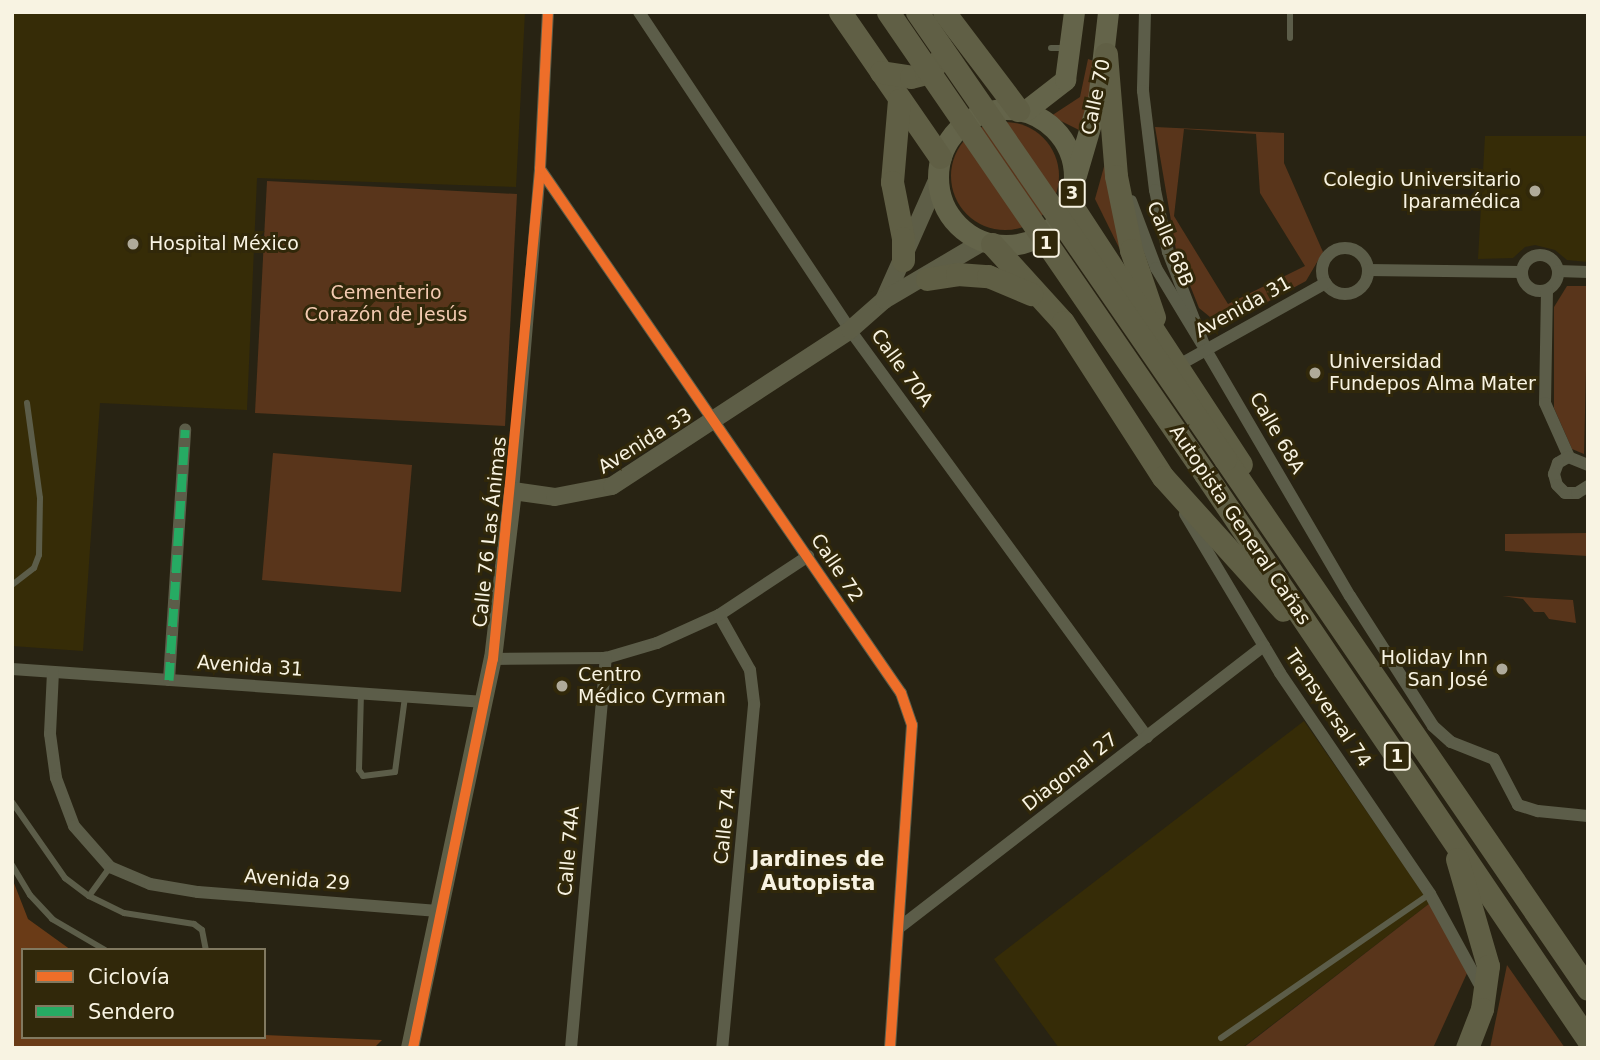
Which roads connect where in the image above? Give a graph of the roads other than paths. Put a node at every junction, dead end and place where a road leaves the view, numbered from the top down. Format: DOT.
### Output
graph roads {
  1 [pos="548,12"];
  2 [pos="639,12"];
  3 [pos="840,12"];
  4 [pos="888,12"];
  5 [pos="917,12"];
  6 [pos="1074,12"];
  7 [pos="1108,12"];
  8 [pos="1145,12"];
  9 [pos="1290,12"];
  10 [pos="946,16"];
  11 [pos="1290,38"];
  12 [pos="1106,54"];
  13 [pos="881,72"];
  14 [pos="899,100"];
  15 [pos="1021,110"];
  16 [pos="1112,147"];
  17 [pos="939,168"];
  18 [pos="540,169"];
  19 [pos="1072,192"];
  20 [pos="988,242"];
  21 [pos="902,260"];
  22 [pos="1368,270"];
  23 [pos="1558,271"];
  24 [pos="1522,272"];
  25 [pos="1588,272"];
  26 [pos="927,279"];
  27 [pos="1326,284"];
  28 [pos="1124,288"];
  29 [pos="1546,290"];
  30 [pos="884,300"];
  31 [pos="1043,301"];
  32 [pos="1063,322"];
  33 [pos="850,330"];
  34 [pos="1163,343"];
  35 [pos="1206,350"];
  36 [pos="1178,365"];
  37 [pos="27,403"];
  38 [pos="714,419"];
  39 [pos="185,430"];
  40 [pos="1569,457"];
  41 [pos="1588,465"];
  42 [pos="1163,477"];
  43 [pos="1588,486"];
  44 [pos="513,491"];
  45 [pos="808,556"];
  46 [pos="12,585"];
  47 [pos="719,615"];
  48 [pos="1264,646"];
  49 [pos="1361,657"];
  50 [pos="606,658"];
  51 [pos="493,659"];
  52 [pos="12,669"];
  53 [pos="53,672"];
  54 [pos="1343,676"];
  55 [pos="169,680"];
  56 [pos="361,693"];
  57 [pos="405,696"];
  58 [pos="485,702"];
  59 [pos="1147,737"];
  60 [pos="12,802"];
  61 [pos="1588,816"];
  62 [pos="1448,832"];
  63 [pos="12,865"];
  64 [pos="110,867"];
  65 [pos="1430,894"];
  66 [pos="89,896"];
  67 [pos="441,911"];
  68 [pos="900,927"];
  69 [pos="100,948"];
  70 [pos="206,948"];
  71 [pos="1584,978"];
  72 [pos="1485,995"];
  73 [pos="1221,1038"];
  74 [pos="1588,1040"];
  75 [pos="412,1047"];
  76 [pos="570,1048"];
  77 [pos="722,1048"];
  78 [pos="890,1048"];
  79 [pos="1467,1048"];
  1 -- 18 [label="street, Calle 76 Las Ánimas"];
  2 -- 33 [label="street, Calle 70A"];
  3 -- 13 [label="highway"];
  4 -- 54 [label="highway, Autopista General Cañas / 1, bridge"];
  5 -- 49 [label="highway, Autopista General Cañas / 1, bridge"];
  6 -- 15 [label="main road, Calle 70"];
  7 -- 12 [label="main road, Calle 70 / 3"];
  8 -- 35 [label="street, Calle 68A"];
  9 -- 11 [label="lane"];
  10 -- 13 [label="highway"];
  10 -- 15 [label="highway"];
  12 -- 16 [label="highway"];
  12 -- 19 [label="main road, Calle 70 / 3"];
  13 -- 14 [label="highway"];
  14 -- 17 [label="highway"];
  14 -- 21 [label="highway"];
  15 -- 17 [label="main road"];
  15 -- 19 [label="main road, 3"];
  16 -- 34 [label="highway"];
  16 -- 35 [label="street, Calle 68B"];
  17 -- 20 [label="main road"];
  17 -- 21 [label="street, Avenida 33"];
  18 -- 38 [label="street, Calle 72"];
  18 -- 44 [label="street, Calle 76 Las Ánimas"];
  19 -- 20 [label="main road, 3"];
  19 -- 28 [label="highway"];
  20 -- 26 [label="street, Avenida 33"];
  20 -- 31 [label="highway"];
  21 -- 30 [label="street, Avenida 33"];
  22 -- 24 [label="street"];
  22 -- 27 [label="street"];
  22 -- 27 [label="street"];
  23 -- 24 [label="street"];
  23 -- 25 [label="street"];
  23 -- 29 [label="street"];
  24 -- 29 [label="street"];
  26 -- 30 [label="street, Avenida 33"];
  26 -- 31 [label="highway"];
  27 -- 35 [label="street, Avenida 31"];
  28 -- 32 [label="highway"];
  28 -- 34 [label="highway"];
  29 -- 40 [label="street"];
  30 -- 33 [label="street, Avenida 33"];
  31 -- 32 [label="highway"];
  32 -- 42 [label="highway"];
  33 -- 38 [label="street, Avenida 33"];
  33 -- 59 [label="street, Calle 70A"];
  34 -- 36 [label="highway"];
  35 -- 36 [label="street, Avenida 31"];
  35 -- 61 [label="street, Calle 68A"];
  36 -- 49 [label="highway"];
  37 -- 46 [label="lane"];
  38 -- 44 [label="street, Avenida 33"];
  38 -- 45 [label="street, Calle 72"];
  39 -- 55 [label="street"];
  40 -- 41 [label="street"];
  40 -- 43 [label="street"];
  42 -- 48 [label="street, Transversal 74"];
  42 -- 54 [label="highway"];
  44 -- 51 [label="street, Calle 76 Las Ánimas"];
  45 -- 47 [label="street"];
  45 -- 68 [label="street, Calle 72"];
  47 -- 50 [label="street"];
  47 -- 77 [label="street, Calle 74"];
  48 -- 59 [label="street, Diagonal 27"];
  48 -- 65 [label="street, Transversal 74"];
  49 -- 71 [label="highway, Autopista General Cañas / 1"];
  50 -- 51 [label="street"];
  50 -- 76 [label="street, Calle 74A"];
  51 -- 58 [label="street, Calle 76 Las Ánimas"];
  52 -- 53 [label="street, Avenida 31"];
  53 -- 55 [label="street, Avenida 31"];
  53 -- 64 [label="street"];
  54 -- 62 [label="highway, Autopista General Cañas / 1"];
  55 -- 56 [label="street, Avenida 31"];
  56 -- 57 [label="street, Avenida 31"];
  56 -- 57 [label="lane"];
  57 -- 58 [label="street, Avenida 31"];
  58 -- 67 [label="street, Calle 76 Las Ánimas"];
  59 -- 68 [label="street, Diagonal 27"];
  60 -- 66 [label="lane"];
  62 -- 72 [label="highway"];
  62 -- 74 [label="highway, Autopista General Cañas / 1"];
  63 -- 69 [label="lane"];
  64 -- 66 [label="lane"];
  64 -- 67 [label="street, Avenida 29"];
  65 -- 72 [label="street, Transversal 74"];
  65 -- 73 [label="lane"];
  66 -- 70 [label="lane"];
  67 -- 75 [label="street, Calle 76 Las Ánimas"];
  68 -- 78 [label="street, Calle 72"];
  72 -- 79 [label="highway"];
}
